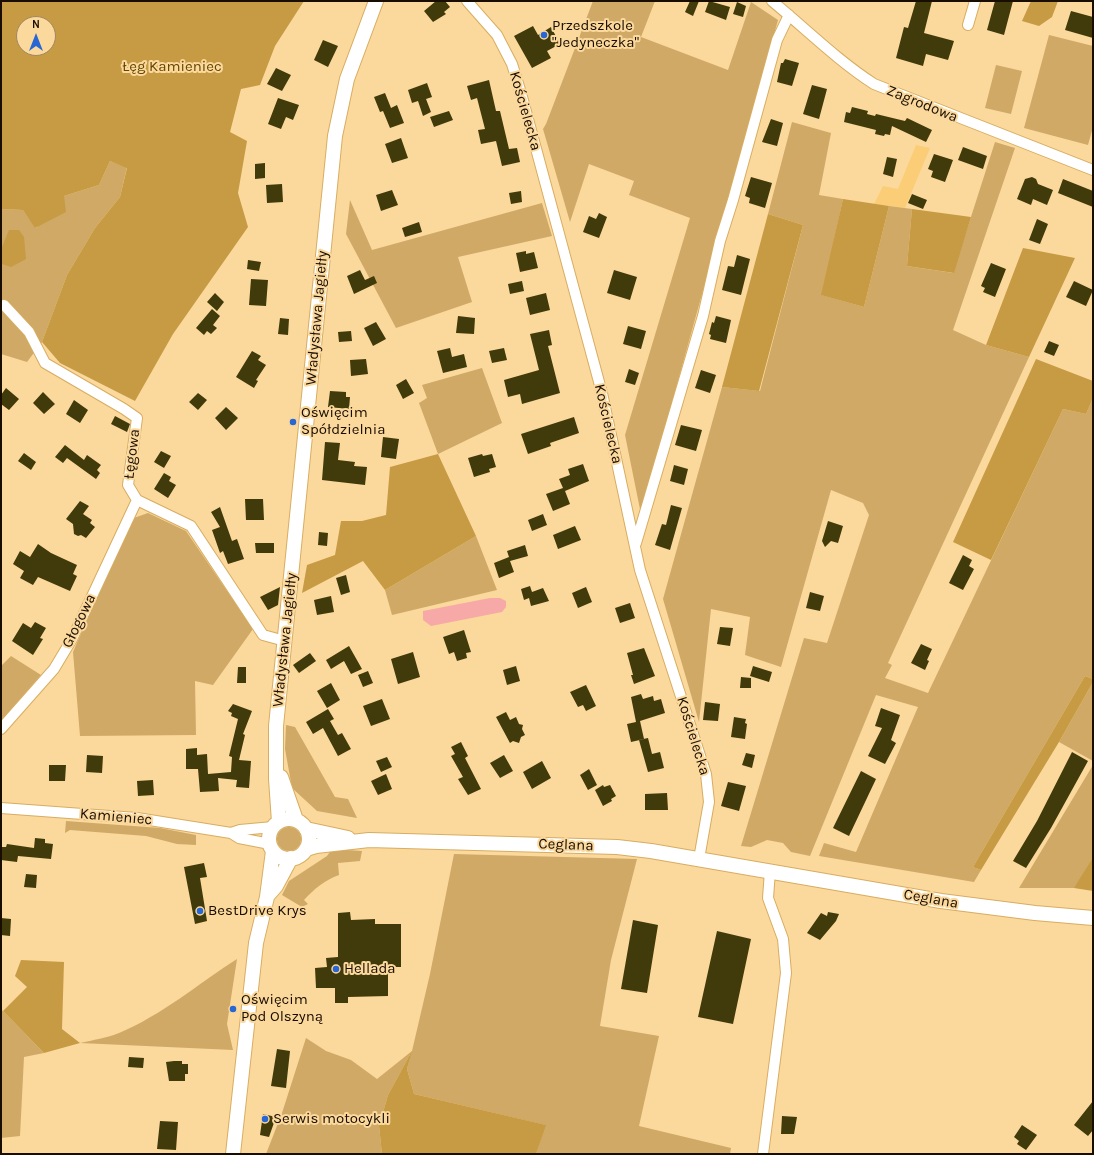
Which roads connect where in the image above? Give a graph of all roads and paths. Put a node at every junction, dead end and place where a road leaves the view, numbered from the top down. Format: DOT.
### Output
graph roads {
  1 [pos="376,1"];
  2 [pos="467,1"];
  3 [pos="772,1"];
  4 [pos="975,1"];
  5 [pos="787,9"];
  6 [pos="968,25"];
  7 [pos="1093,170"];
  8 [pos="4,305"];
  9 [pos="136,500"];
  10 [pos="635,545"];
  11 [pos="285,641"];
  12 [pos="1,729"];
  13 [pos="276,760"];
  14 [pos="1,808"];
  15 [pos="276,824"];
  16 [pos="301,825"];
  17 [pos="231,833"];
  18 [pos="360,841"];
  19 [pos="272,848"];
  20 [pos="306,849"];
  21 [pos="291,858"];
  22 [pos="699,859"];
  23 [pos="770,872"];
  24 [pos="267,897"];
  25 [pos="1093,918"];
  26 [pos="233,1154"];
  27 [pos="763,1154"];
  1 -- 11 [label="street, Władysława Jagiełły"];
  2 -- 10 [label="street, Kościelecka"];
  3 -- 5 [label="street, Zagrodowa"];
  4 -- 6 [label="street"];
  5 -- 7 [label="street, Zagrodowa"];
  5 -- 10 [label="street"];
  8 -- 9 [label="street, Łęgowa"];
  9 -- 11 [label="street, Łęgowa"];
  9 -- 12 [label="street, Głogowa"];
  10 -- 22 [label="street, Kościelecka"];
  11 -- 13 [label="street, Władysława Jagiełły"];
  13 -- 15 [label="street, Władysława Jagiełły"];
  13 -- 16 [label="street, Władysława Jagiełły"];
  14 -- 17 [label="street, Kamieniec"];
  15 -- 16 [label="street"];
  15 -- 17 [label="street, Kamieniec"];
  15 -- 19 [label="street"];
  16 -- 18 [label="street, Ceglana"];
  16 -- 20 [label="street"];
  17 -- 19 [label="street, Kamieniec"];
  18 -- 20 [label="street, Ceglana"];
  18 -- 22 [label="street, Ceglana"];
  19 -- 21 [label="street"];
  19 -- 24 [label="street"];
  20 -- 21 [label="street"];
  21 -- 24 [label="street"];
  22 -- 23 [label="street, Ceglana"];
  23 -- 25 [label="street, Ceglana"];
  23 -- 27 [label="street"];
  24 -- 26 [label="street"];
}
